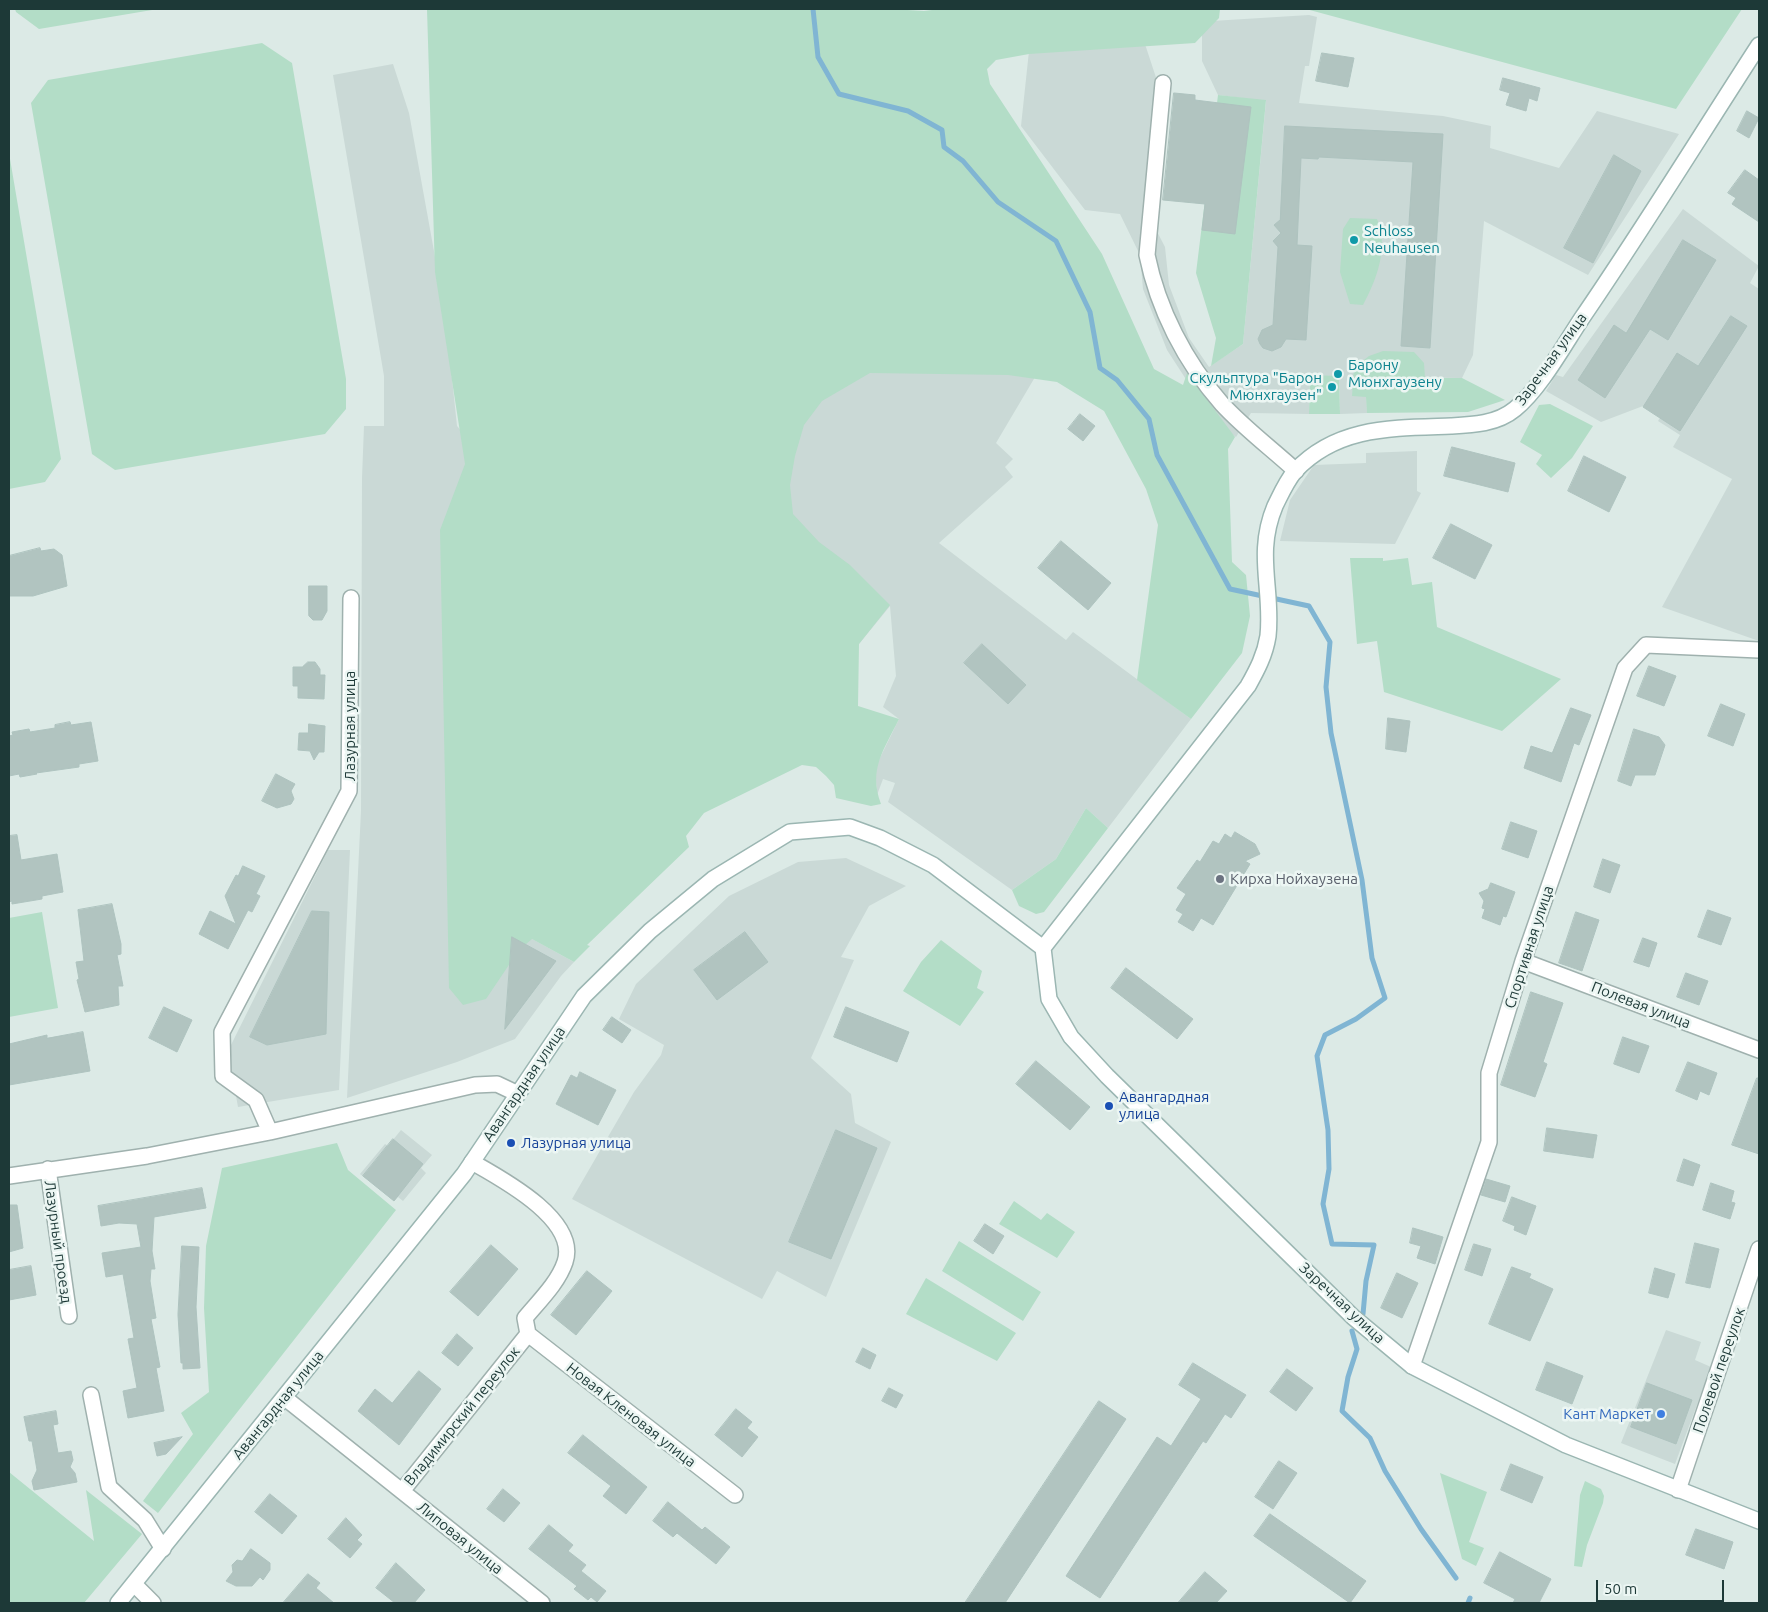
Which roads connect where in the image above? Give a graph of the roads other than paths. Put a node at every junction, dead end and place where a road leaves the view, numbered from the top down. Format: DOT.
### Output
graph roads {
  1 [pos="1759,45"];
  2 [pos="1164,83"];
  3 [pos="1296,471"];
  4 [pos="351,598"];
  5 [pos="1759,650"];
  6 [pos="1043,948"];
  7 [pos="1523,960"];
  8 [pos="1759,1050"];
  9 [pos="516,1093"];
  10 [pos="270,1132"];
  11 [pos="472,1162"];
  12 [pos="48,1169"];
  13 [pos="9,1176"];
  14 [pos="1759,1249"];
  15 [pos="69,1316"];
  16 [pos="528,1334"];
  17 [pos="1412,1366"];
  18 [pos="92,1395"];
  19 [pos="285,1398"];
  20 [pos="1678,1490"];
  21 [pos="402,1492"];
  22 [pos="735,1496"];
  23 [pos="1759,1521"];
  24 [pos="163,1549"];
  25 [pos="134,1584"];
  26 [pos="118,1603"];
  27 [pos="154,1603"];
  28 [pos="542,1603"];
  1 -- 3 [label="street, Заречная улица"];
  2 -- 3 [label="street"];
  3 -- 6 [label="street, Заречная улица"];
  4 -- 10 [label="street, Лазурная улица"];
  5 -- 7 [label="street, Спортивная улица"];
  6 -- 9 [label="street, Авангардная улица"];
  6 -- 17 [label="street, Заречная улица"];
  7 -- 8 [label="street, Полевая улица"];
  7 -- 17 [label="street, Спортивная улица"];
  9 -- 10 [label="street"];
  9 -- 11 [label="street, Авангардная улица"];
  10 -- 12 [label="street"];
  11 -- 16 [label="street, Владимирский переулок"];
  11 -- 19 [label="street, Авангардная улица"];
  12 -- 13 [label="street"];
  12 -- 15 [label="street, Лазурный проезд"];
  14 -- 20 [label="street, Полевой переулок"];
  16 -- 21 [label="street, Владимирский переулок"];
  16 -- 22 [label="street, Новая Кленовая улица"];
  17 -- 20 [label="street, Заречная улица"];
  18 -- 24 [label="street"];
  19 -- 21 [label="street, Липовая улица"];
  19 -- 24 [label="street, Авангардная улица"];
  20 -- 23 [label="street, Заречная улица"];
  21 -- 28 [label="street, Липовая улица"];
  24 -- 25 [label="street, Авангардная улица"];
  25 -- 26 [label="street, Авангардная улица"];
  25 -- 27 [label="street"];
}
